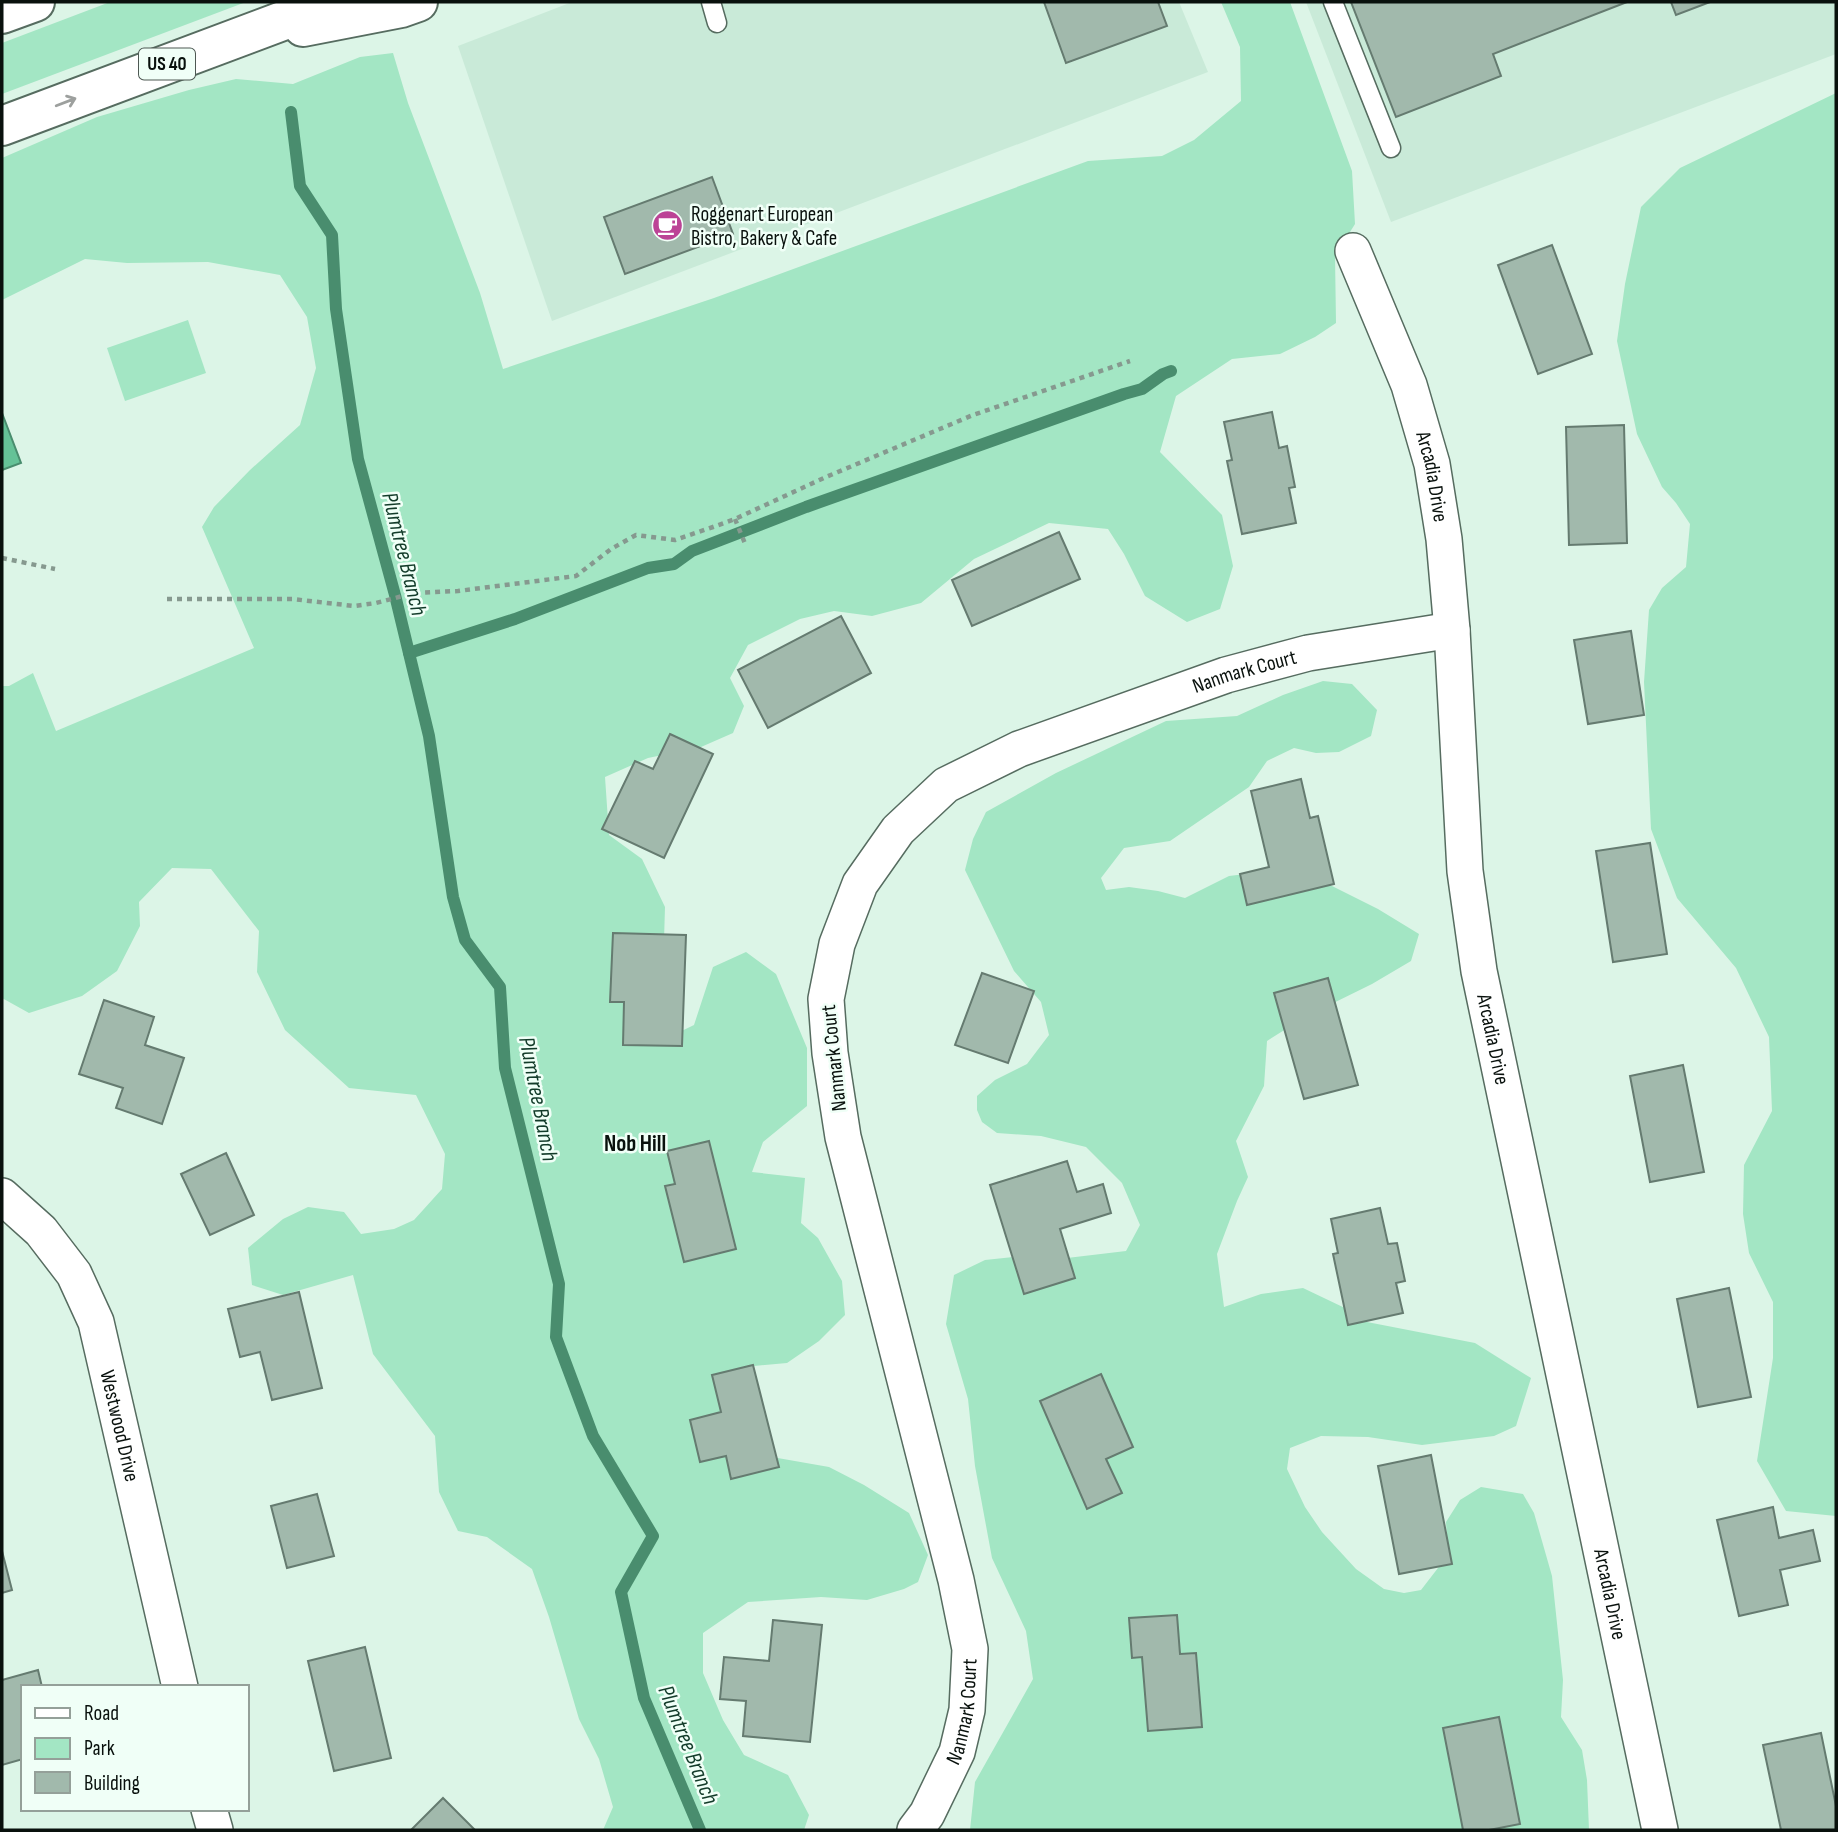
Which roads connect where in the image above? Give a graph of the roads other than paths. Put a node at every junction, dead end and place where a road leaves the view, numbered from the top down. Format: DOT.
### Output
graph roads {
  1 [pos="36,2"];
  2 [pos="333,2"];
  3 [pos="418,2"];
  4 [pos="710,2"];
  5 [pos="1333,2"];
  6 [pos="2,15"];
  7 [pos="718,23"];
  8 [pos="225,42"];
  9 [pos="2,126"];
  10 [pos="1391,148"];
  11 [pos="1353,251"];
  12 [pos="1452,630"];
  13 [pos="2,1196"];
  14 [pos="180,1685"];
  15 [pos="210,1811"];
  16 [pos="215,1830"];
  17 [pos="915,1830"];
  18 [pos="1660,1830"];
  1 -- 6 [label="main road"];
  2 -- 8 [label="main road, US 40"];
  3 -- 8 [label="main road"];
  4 -- 7 [label="lane"];
  5 -- 10 [label="lane"];
  9 -- 8 [label="main road, US 40, one-way"];
  11 -- 12 [label="street, Arcadia Drive"];
  12 -- 17 [label="street, Nanmark Court"];
  12 -- 18 [label="street, Arcadia Drive"];
  13 -- 14 [label="street, Westwood Drive"];
  15 -- 16 [label="street"];
}
